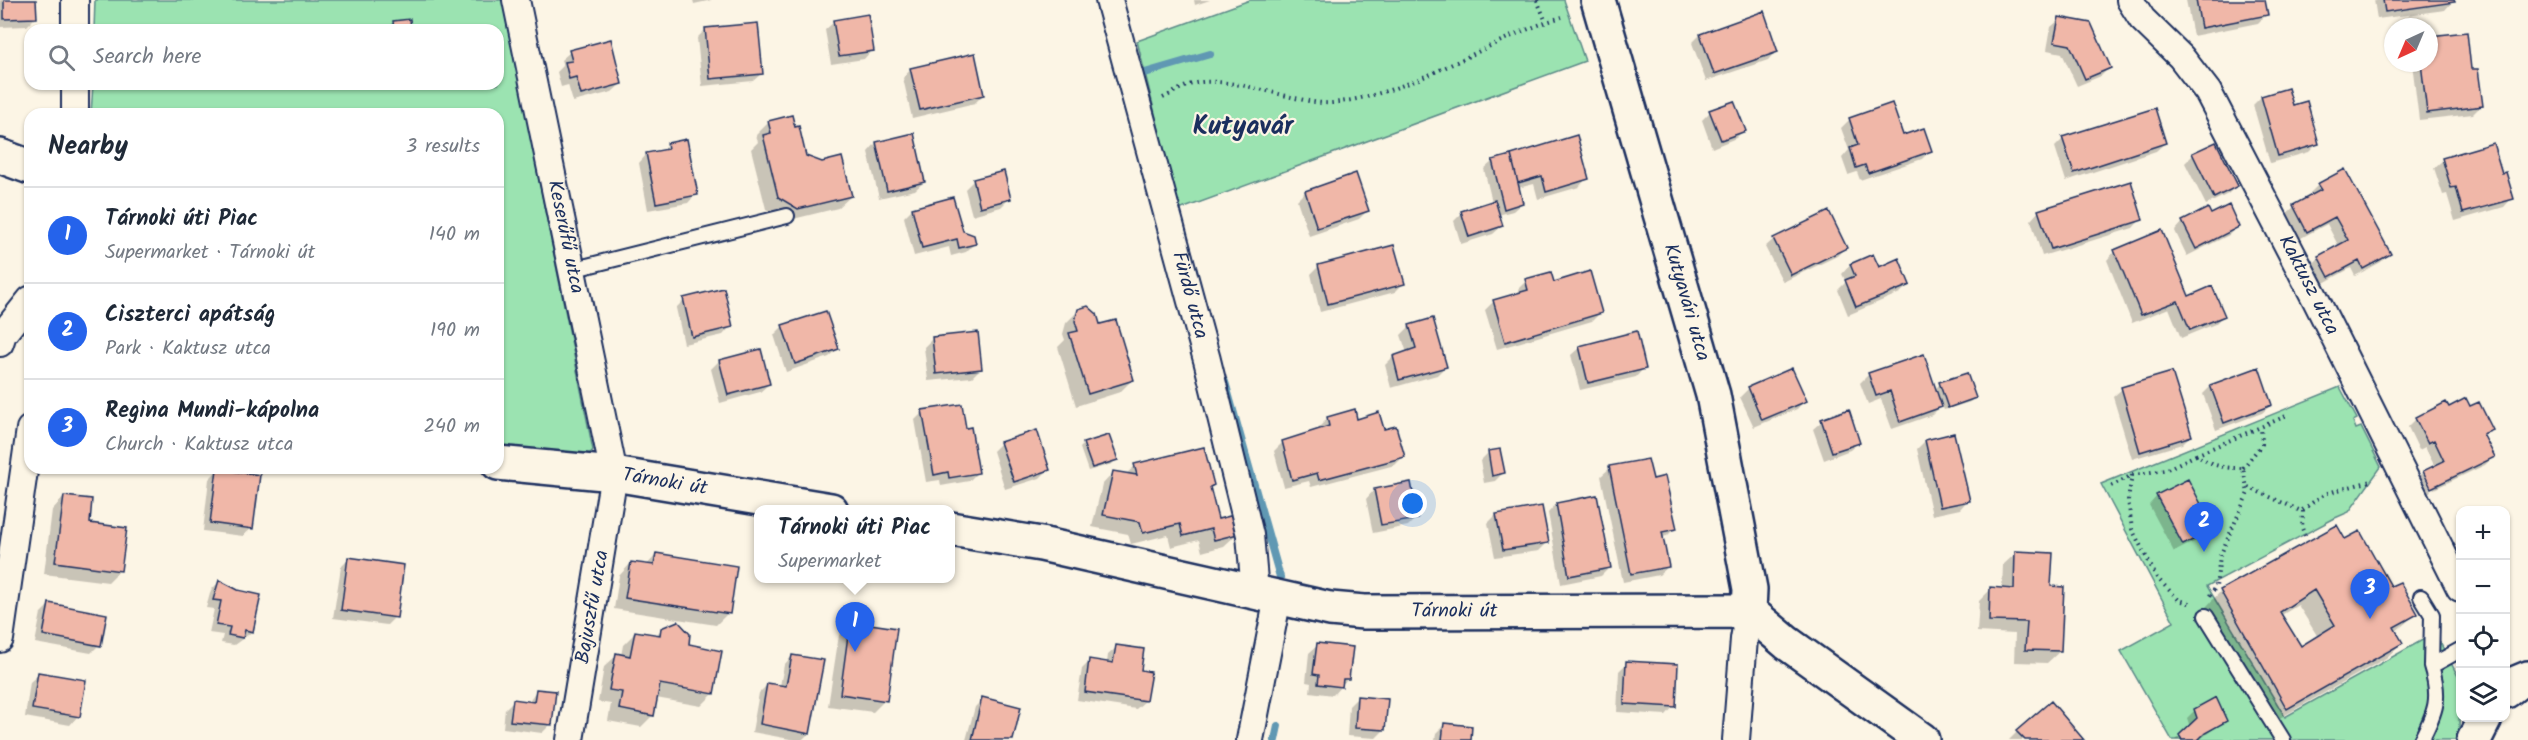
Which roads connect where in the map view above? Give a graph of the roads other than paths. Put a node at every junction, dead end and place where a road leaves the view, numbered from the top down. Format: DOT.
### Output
graph roads {
  1 [pos="75,0"];
  2 [pos="516,0"];
  3 [pos="1109,0"];
  4 [pos="1598,0"];
  5 [pos="2130,0"];
  6 [pos="75,24"];
  7 [pos="75,90"];
  8 [pos="75,108"];
  9 [pos="0,156"];
  10 [pos="24,165"];
  11 [pos="787,216"];
  12 [pos="571,270"];
  13 [pos="24,308"];
  14 [pos="0,343"];
  15 [pos="504,464"];
  16 [pos="24,471"];
  17 [pos="614,474"];
  18 [pos="801,505"];
  19 [pos="955,530"];
  20 [pos="2456,580"];
  21 [pos="1266,595"];
  22 [pos="2421,597"];
  23 [pos="1749,611"];
  24 [pos="2204,611"];
  25 [pos="0,639"];
  26 [pos="2456,652"];
  27 [pos="2431,666"];
  28 [pos="2483,722"];
  29 [pos="570,740"];
  30 [pos="1250,740"];
  31 [pos="1736,740"];
  32 [pos="1923,740"];
  33 [pos="2283,740"];
  34 [pos="2421,740"];
  35 [pos="2474,740"];
  1 -- 6 [label="street"];
  2 -- 12 [label="street, Keserűfű utca"];
  3 -- 21 [label="street, Fürdő utca"];
  4 -- 23 [label="street, Kutyavári utca"];
  5 -- 20 [label="street, Kaktusz utca"];
  7 -- 8 [label="street"];
  9 -- 10 [label="street"];
  11 -- 12 [label="lane"];
  12 -- 17 [label="street, Keserűfű utca"];
  13 -- 14 [label="street"];
  15 -- 17 [label="street, Tárnoki út"];
  16 -- 25 [label="street"];
  17 -- 18 [label="street, Tárnoki út"];
  17 -- 29 [label="street, Bajuszfű utca"];
  19 -- 21 [label="street, Tárnoki út"];
  21 -- 23 [label="street, Tárnoki út"];
  21 -- 30 [label="street, Fürdő utca"];
  22 -- 27 [label="lane"];
  23 -- 31 [label="street"];
  23 -- 32 [label="street"];
  24 -- 33 [label="lane"];
  26 -- 27 [label="lane"];
  27 -- 34 [label="lane"];
  28 -- 35 [label="street"];
}
